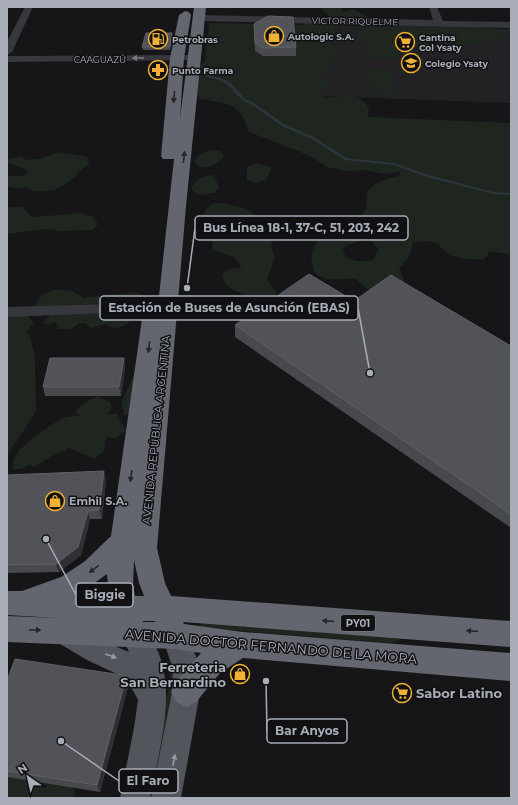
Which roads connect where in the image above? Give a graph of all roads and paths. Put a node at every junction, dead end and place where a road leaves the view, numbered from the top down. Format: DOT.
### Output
graph roads {
  1 [pos="29,7"];
  2 [pos="186,7"];
  3 [pos="433,7"];
  4 [pos="200,12"];
  5 [pos="439,23"];
  6 [pos="511,25"];
  7 [pos="7,52"];
  8 [pos="185,58"];
  9 [pos="7,59"];
  10 [pos="154,308"];
  11 [pos="7,312"];
  12 [pos="122,542"];
  13 [pos="146,559"];
  14 [pos="162,608"];
  15 [pos="125,609"];
  16 [pos="205,611"];
  17 [pos="8,612"];
  18 [pos="64,632"];
  19 [pos="134,634"];
  20 [pos="511,634"];
  21 [pos="175,636"];
  22 [pos="243,645"];
  23 [pos="369,654"];
  24 [pos="511,655"];
  25 [pos="511,667"];
  26 [pos="186,692"];
  27 [pos="152,700"];
  28 [pos="135,798"];
  29 [pos="166,798"];
  1 -- 7 [label="street"];
  2 -- 8 [label="highway, AVENIDA REPÚBLICA ARGENTINA"];
  3 -- 5 [label="street"];
  4 -- 5 [label="street, VICTOR RIQUELME"];
  4 -- 8 [label="highway, AVENIDA REPÚBLICA ARGENTINA"];
  5 -- 6 [label="street, VICTOR RIQUELME"];
  8 -- 9 [label="street, CAAGUAZÚ, one-way"];
  8 -- 10 [label="highway, AVENIDA REPÚBLICA ARGENTINA, one-way"];
  13 -- 8 [label="highway, AVENIDA REPÚBLICA ARGENTINA, one-way"];
  10 -- 11 [label="street"];
  10 -- 12 [label="highway, AVENIDA REPÚBLICA ARGENTINA, one-way"];
  12 -- 15 [label="highway, AVENIDA REPÚBLICA ARGENTINA"];
  12 -- 17 [label="highway, one-way"];
  13 -- 14 [label="highway, AVENIDA REPÚBLICA ARGENTINA"];
  13 -- 16 [label="highway"];
  14 -- 15 [label="highway, PY01"];
  14 -- 16 [label="highway, PY01"];
  14 -- 21 [label="highway, AVENIDA REPÚBLICA ARGENTINA"];
  15 -- 17 [label="highway, PY01"];
  15 -- 19 [label="highway, AVENIDA REPÚBLICA ARGENTINA"];
  20 -- 16 [label="highway, PY01, one-way"];
  17 -- 18 [label="highway, AVENIDA DOCTOR FERNANDO DE LA MORA, one-way"];
  18 -- 19 [label="highway, AVENIDA DOCTOR FERNANDO DE LA MORA"];
  18 -- 27 [label="main road, one-way"];
  19 -- 21 [label="highway, AVENIDA DOCTOR FERNANDO DE LA MORA"];
  19 -- 27 [label="main road, AVENIDA REPÚBLICA ARGENTINA"];
  21 -- 22 [label="highway, AVENIDA DOCTOR FERNANDO DE LA MORA"];
  21 -- 26 [label="main road, AVENIDA REPÚBLICA ARGENTINA"];
  22 -- 23 [label="highway, AVENIDA DOCTOR FERNANDO DE LA MORA"];
  22 -- 26 [label="highway"];
  23 -- 24 [label="highway"];
  23 -- 25 [label="highway, AVENIDA DOCTOR FERNANDO DE LA MORA"];
  29 -- 26 [label="main road, AVENIDA REPÚBLICA ARGENTINA, one-way"];
  27 -- 28 [label="main road, AVENIDA REPÚBLICA ARGENTINA"];
}
